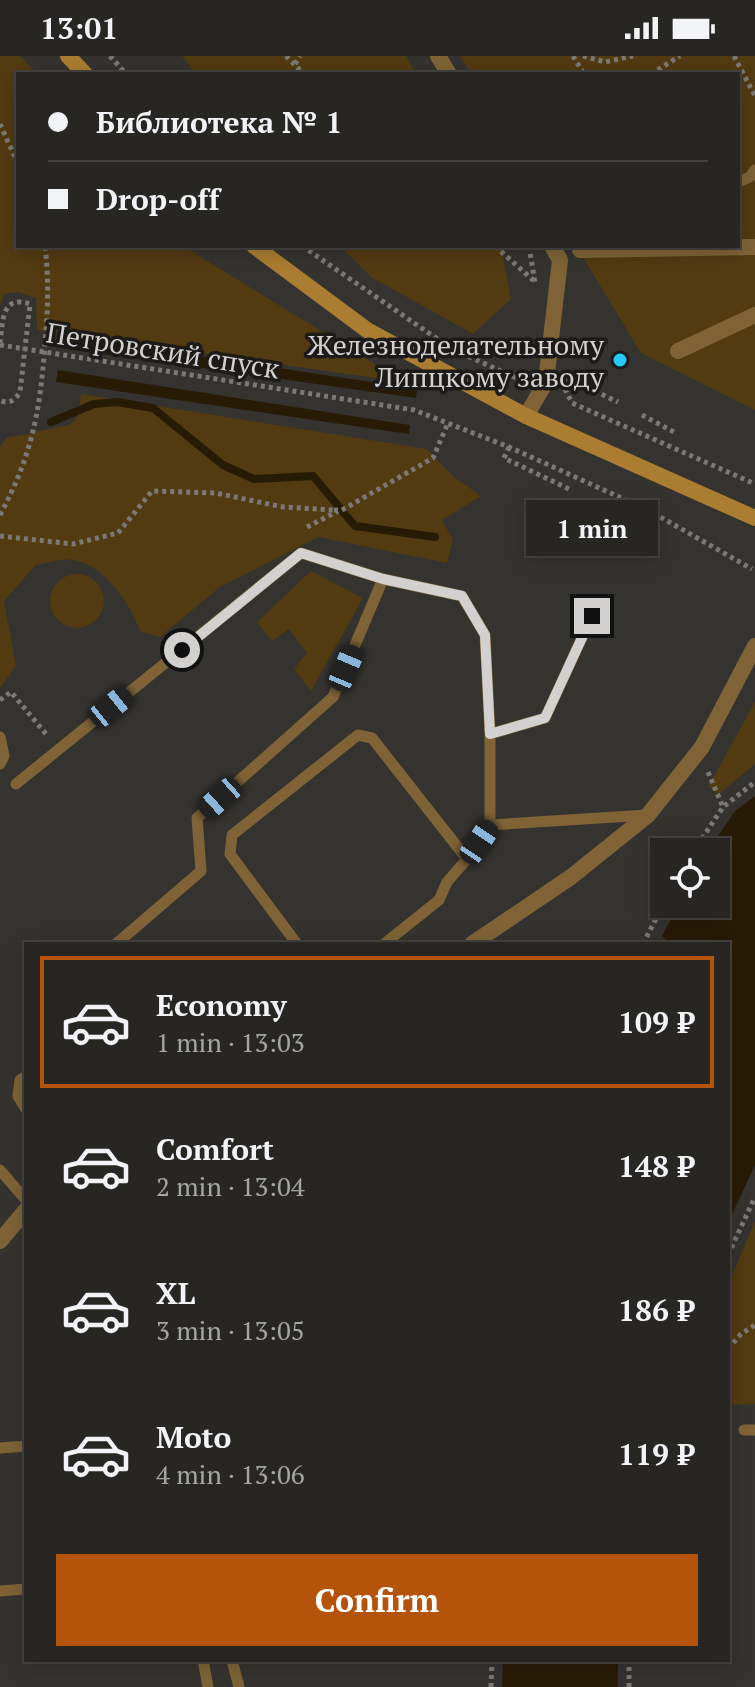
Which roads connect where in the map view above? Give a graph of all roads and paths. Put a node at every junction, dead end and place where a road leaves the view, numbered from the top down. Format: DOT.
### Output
graph roads {
  1 [pos="68,56"];
  2 [pos="110,56"];
  3 [pos="286,56"];
  4 [pos="300,56"];
  5 [pos="583,56"];
  6 [pos="633,56"];
  7 [pos="680,56"];
  8 [pos="734,56"];
  9 [pos="295,64"];
  10 [pos="83,72"];
  11 [pos="124,72"];
  12 [pos="302,72"];
  13 [pos="654,72"];
  14 [pos="755,96"];
  15 [pos="0,124"];
  16 [pos="16,160"];
  17 [pos="45,248"];
  18 [pos="257,248"];
  19 [pos="305,248"];
  20 [pos="497,248"];
  21 [pos="583,248"];
  22 [pos="556,253"];
  23 [pos="535,282"];
  24 [pos="751,321"];
  25 [pos="0,344"];
  26 [pos="25,349"];
  27 [pos="678,351"];
  28 [pos="45,352"];
  29 [pos="546,382"];
  30 [pos="0,400"];
  31 [pos="618,402"];
  32 [pos="642,415"];
  33 [pos="526,416"];
  34 [pos="448,423"];
  35 [pos="674,432"];
  36 [pos="509,447"];
  37 [pos="755,484"];
  38 [pos="569,489"];
  39 [pos="598,503"];
  40 [pos="352,504"];
  41 [pos="648,510"];
  42 [pos="0,515"];
  43 [pos="755,518"];
  44 [pos="307,527"];
  45 [pos="0,536"];
  46 [pos="752,569"];
  47 [pos="383,579"];
  48 [pos="592,616"];
  49 [pos="755,646"];
  50 [pos="0,700"];
  51 [pos="46,734"];
  52 [pos="490,734"];
  53 [pos="0,737"];
  54 [pos="0,764"];
  55 [pos="755,782"];
  56 [pos="16,784"];
  57 [pos="648,815"];
  58 [pos="490,825"];
  59 [pos="702,838"];
  60 [pos="467,859"];
  61 [pos="656,918"];
  62 [pos="118,942"];
  63 [pos="296,942"];
  64 [pos="386,942"];
  65 [pos="475,942"];
  66 [pos="644,942"];
  67 [pos="24,1077"];
  68 [pos="24,1106"];
  69 [pos="0,1170"];
  70 [pos="755,1197"];
  71 [pos="24,1198"];
  72 [pos="24,1212"];
  73 [pos="0,1241"];
  74 [pos="730,1251"];
  75 [pos="755,1325"];
  76 [pos="730,1347"];
  77 [pos="24,1446"];
  78 [pos="0,1448"];
  79 [pos="24,1589"];
  80 [pos="0,1591"];
  81 [pos="203,1662"];
  82 [pos="233,1662"];
  83 [pos="492,1662"];
  84 [pos="629,1662"];
  85 [pos="208,1687"];
  86 [pos="239,1687"];
  87 [pos="491,1687"];
  88 [pos="629,1687"];
  1 -- 10 [label="street"];
  2 -- 11 [label="path"];
  3 -- 9 [label="path"];
  4 -- 9 [label="path"];
  5 -- 6 [label="path"];
  7 -- 13 [label="path"];
  8 -- 14 [label="path"];
  9 -- 12 [label="path"];
  15 -- 16 [label="path"];
  17 -- 28 [label="path"];
  18 -- 33 [label="street"];
  19 -- 29 [label="path"];
  20 -- 23 [label="path"];
  21 -- 22 [label="lane"];
  22 -- 29 [label="street"];
  24 -- 27 [label="street"];
  25 -- 26 [label="path, Петровский спуск"];
  25 -- 26 [label="path"];
  26 -- 28 [label="path, Петровский спуск"];
  26 -- 30 [label="path"];
  28 -- 34 [label="path, Петровский спуск"];
  28 -- 42 [label="path"];
  29 -- 33 [label="street"];
  31 -- 37 [label="path"];
  32 -- 35 [label="path"];
  33 -- 43 [label="street"];
  34 -- 36 [label="path, Петровский спуск"];
  34 -- 40 [label="path"];
  36 -- 38 [label="path"];
  36 -- 41 [label="path, Петровский спуск"];
  39 -- 41 [label="path"];
  40 -- 44 [label="path"];
  40 -- 45 [label="path, bridge"];
  41 -- 46 [label="path, Петровский спуск"];
  47 -- 52 [label="lane"];
  47 -- 56 [label="lane"];
  47 -- 62 [label="lane"];
  48 -- 52 [label="lane"];
  49 -- 57 [label="street"];
  50 -- 51 [label="path"];
  52 -- 58 [label="lane"];
  53 -- 54 [label="lane"];
  55 -- 59 [label="path"];
  57 -- 58 [label="lane"];
  57 -- 65 [label="street"];
  58 -- 60 [label="lane"];
  60 -- 63 [label="lane"];
  60 -- 64 [label="lane"];
  61 -- 66 [label="path"];
  67 -- 68 [label="lane"];
  69 -- 71 [label="lane"];
  70 -- 74 [label="path"];
  72 -- 73 [label="street"];
  75 -- 76 [label="path"];
  77 -- 78 [label="lane"];
  79 -- 80 [label="lane"];
  81 -- 85 [label="lane"];
  82 -- 86 [label="lane"];
  83 -- 87 [label="path"];
  84 -- 88 [label="path"];
}
